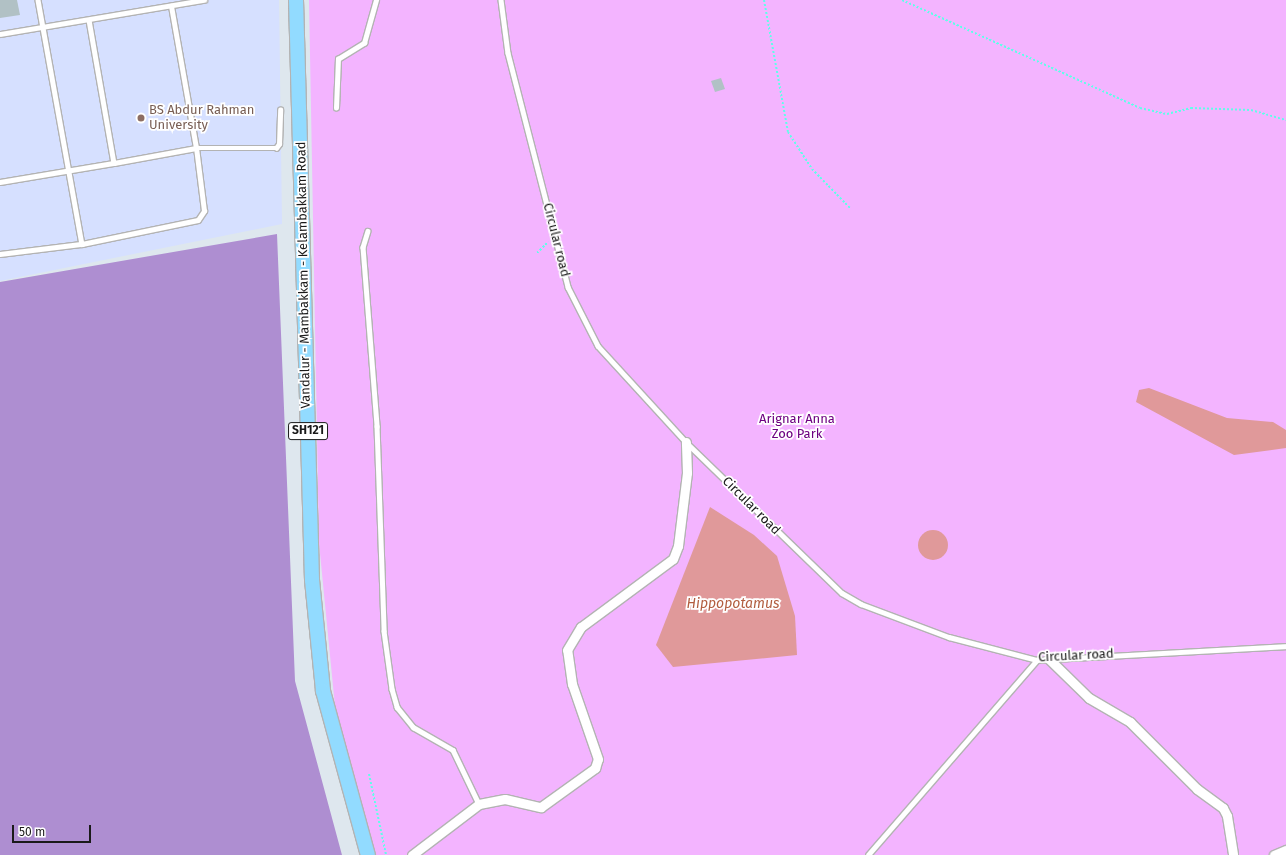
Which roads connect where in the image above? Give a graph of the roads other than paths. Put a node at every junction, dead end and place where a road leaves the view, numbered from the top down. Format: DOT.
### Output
graph roads {
  1 [pos="38,0"];
  2 [pos="204,0"];
  3 [pos="287,0"];
  4 [pos="296,0"];
  5 [pos="376,0"];
  6 [pos="501,0"];
  7 [pos="171,6"];
  8 [pos="89,20"];
  9 [pos="42,26"];
  10 [pos="0,34"];
  11 [pos="336,108"];
  12 [pos="280,110"];
  13 [pos="196,148"];
  14 [pos="114,163"];
  15 [pos="69,170"];
  16 [pos="0,182"];
  17 [pos="368,231"];
  18 [pos="82,244"];
  19 [pos="0,254"];
  20 [pos="686,442"];
  21 [pos="306,564"];
  22 [pos="1286,646"];
  23 [pos="1049,659"];
  24 [pos="1037,660"];
  25 [pos="479,804"];
  26 [pos="1286,850"];
  27 [pos="358,855"];
  28 [pos="368,855"];
  29 [pos="412,855"];
  30 [pos="868,855"];
  31 [pos="1233,855"];
  32 [pos="1274,855"];
  1 -- 9 [label="lane"];
  2 -- 7 [label="lane"];
  3 -- 21 [label="main road, Vandalur - Mambakkam - Kelambakkam Road / SH121"];
  4 -- 21 [label="main road, Vandalur - Mambakkam - Kelambakkam Road / SH121"];
  5 -- 11 [label="lane"];
  6 -- 20 [label="lane, Circular road"];
  7 -- 8 [label="lane"];
  7 -- 13 [label="lane"];
  8 -- 9 [label="lane"];
  8 -- 14 [label="lane"];
  9 -- 10 [label="lane"];
  9 -- 15 [label="lane"];
  12 -- 13 [label="lane"];
  13 -- 14 [label="lane"];
  13 -- 18 [label="lane"];
  14 -- 15 [label="lane"];
  15 -- 16 [label="lane"];
  15 -- 18 [label="lane"];
  17 -- 25 [label="lane"];
  18 -- 19 [label="lane"];
  20 -- 24 [label="lane, Circular road"];
  20 -- 25 [label="street"];
  21 -- 27 [label="main road, Vandalur - Mambakkam - Kelambakkam Road / SH121"];
  21 -- 28 [label="main road, Vandalur - Mambakkam - Kelambakkam Road / SH121"];
  22 -- 23 [label="lane, Circular road"];
  23 -- 24 [label="lane, Circular road"];
  23 -- 31 [label="street"];
  24 -- 30 [label="lane"];
  25 -- 29 [label="street"];
  26 -- 32 [label="street"];
}
